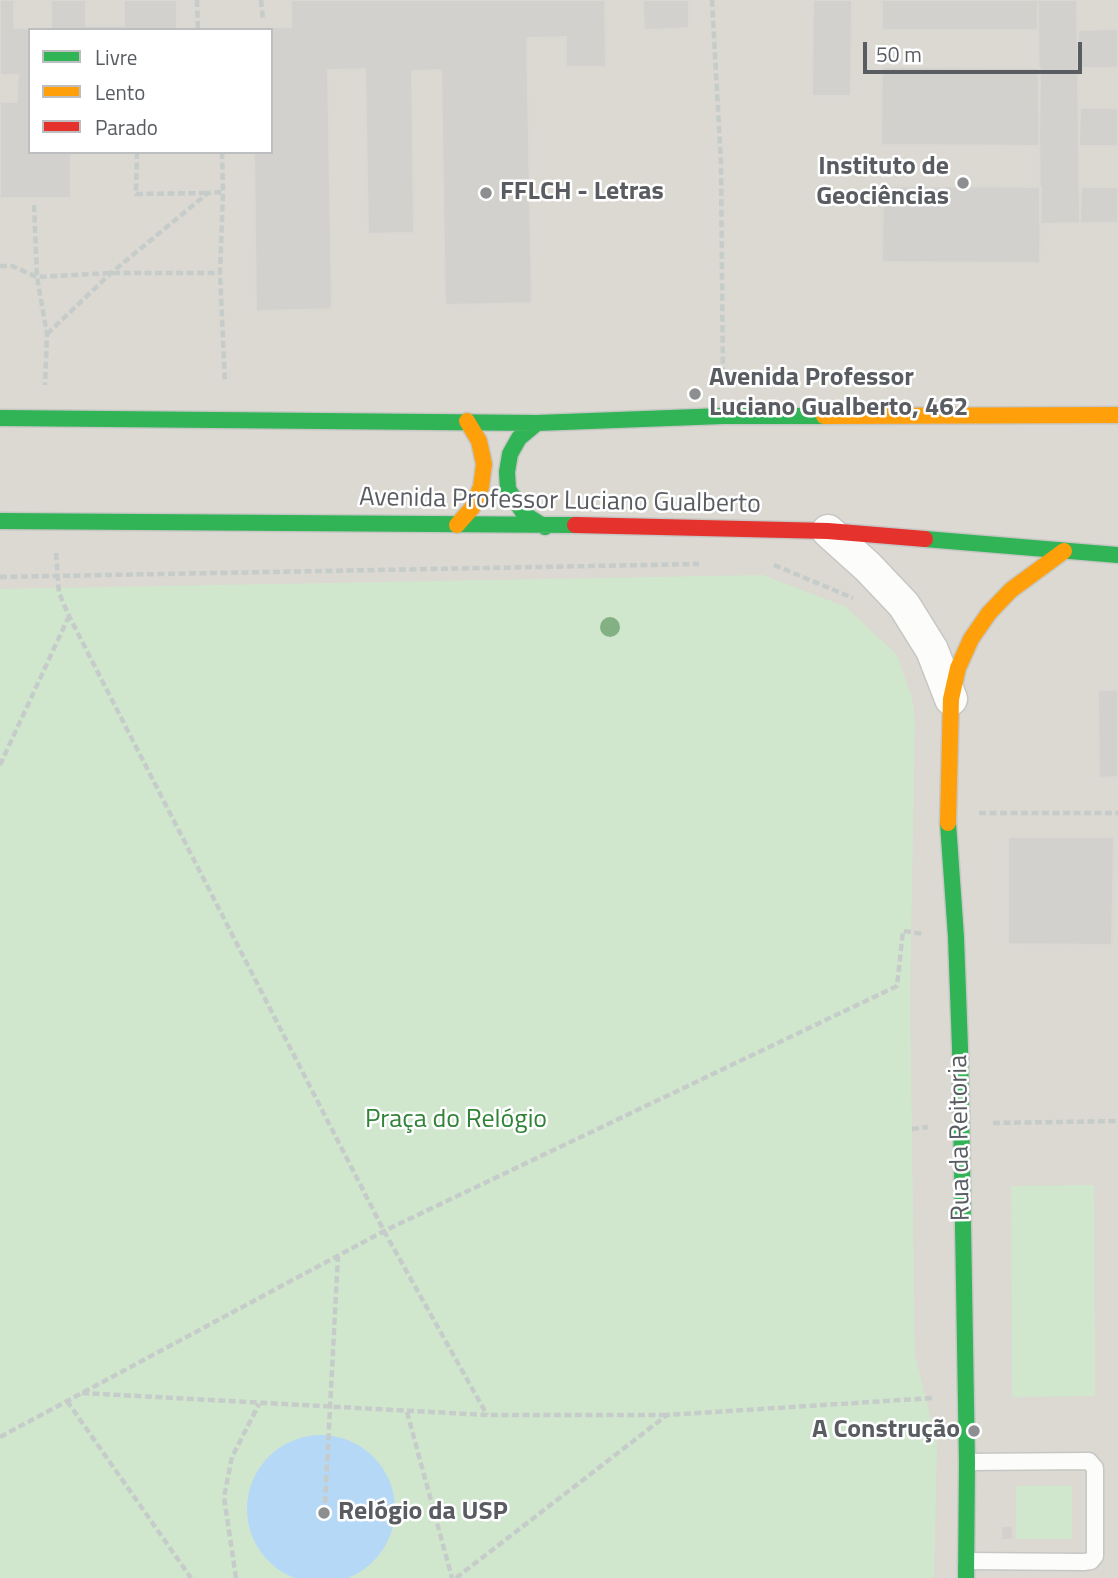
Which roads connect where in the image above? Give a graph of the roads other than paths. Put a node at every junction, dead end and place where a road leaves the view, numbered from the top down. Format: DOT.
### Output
graph roads {
  1 [pos="1118,415"];
  2 [pos="0,418"];
  3 [pos="467,421"];
  4 [pos="537,424"];
  5 [pos="0,522"];
  6 [pos="457,525"];
  7 [pos="545,527"];
  8 [pos="828,531"];
  9 [pos="1065,551"];
  10 [pos="1118,555"];
  11 [pos="951,699"];
  12 [pos="967,1462"];
  13 [pos="966,1570"];
  1 -- 4 [label="street"];
  2 -- 3 [label="street"];
  3 -- 4 [label="street"];
  3 -- 6 [label="street"];
  4 -- 7 [label="street"];
  5 -- 6 [label="street, Avenida Professor Luciano Gualberto"];
  6 -- 7 [label="street, Avenida Professor Luciano Gualberto"];
  7 -- 8 [label="street, Avenida Professor Luciano Gualberto"];
  8 -- 9 [label="street, Avenida Professor Luciano Gualberto"];
  8 -- 11 [label="street, Rua da Reitoria"];
  9 -- 10 [label="street, Avenida Professor Luciano Gualberto"];
  9 -- 11 [label="street, Rua da Reitoria"];
  11 -- 12 [label="street, Rua da Reitoria"];
  12 -- 13 [label="street, Rua da Reitoria"];
  12 -- 13 [label="lane"];
}
